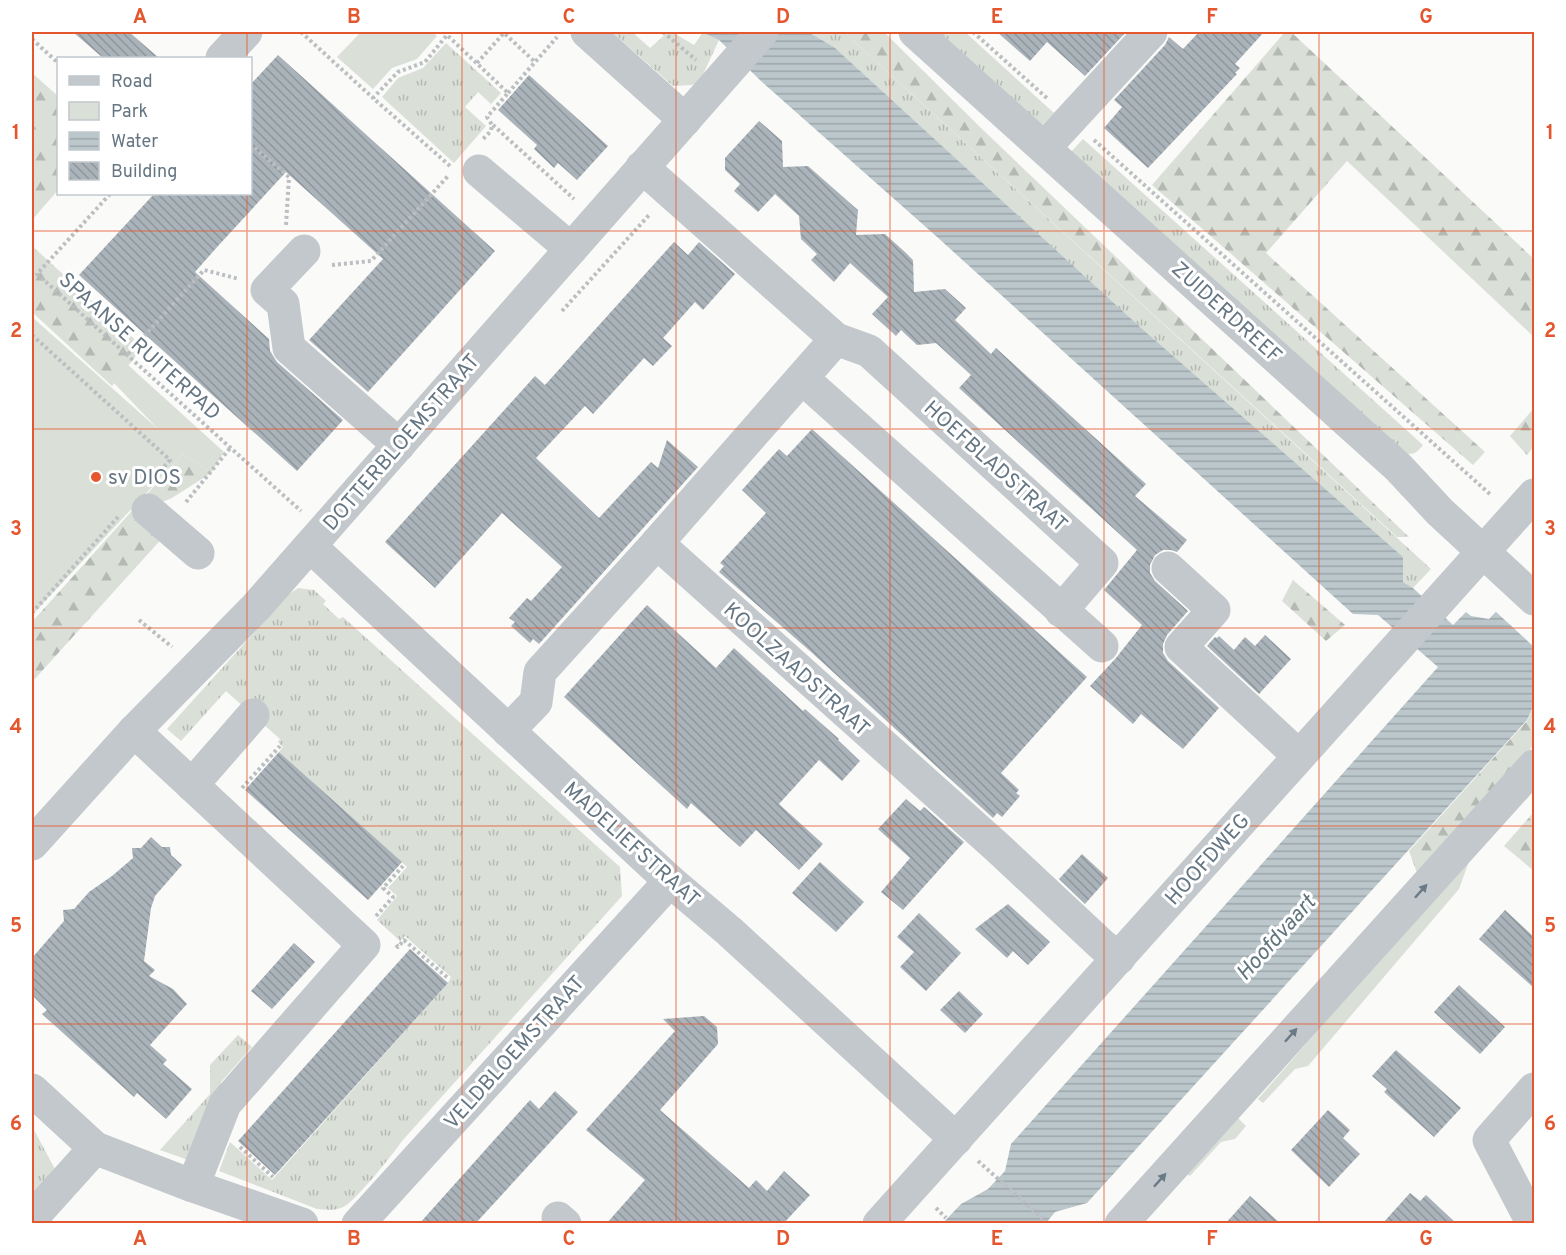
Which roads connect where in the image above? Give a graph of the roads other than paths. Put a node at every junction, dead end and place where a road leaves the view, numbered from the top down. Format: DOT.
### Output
graph roads {
  1 [pos="246,32"];
  2 [pos="574,32"];
  3 [pos="762,32"];
  4 [pos="915,32"];
  5 [pos="1151,32"];
  6 [pos="223,57"];
  7 [pos="685,120"];
  8 [pos="1045,147"];
  9 [pos="478,159"];
  10 [pos="642,167"];
  11 [pos="571,249"];
  12 [pos="304,251"];
  13 [pos="836,339"];
  14 [pos="802,378"];
  15 [pos="399,445"];
  16 [pos="1534,495"];
  17 [pos="154,506"];
  18 [pos="657,543"];
  19 [pos="310,546"];
  20 [pos="1484,552"];
  21 [pos="198,554"];
  22 [pos="1168,568"];
  23 [pos="1526,591"];
  24 [pos="1061,610"];
  25 [pos="1102,646"];
  26 [pos="253,715"];
  27 [pos="134,731"];
  28 [pos="507,731"];
  29 [pos="1299,756"];
  30 [pos="1534,766"];
  31 [pos="192,785"];
  32 [pos="32,844"];
  33 [pos="670,881"];
  34 [pos="1119,958"];
  35 [pos="1534,1089"];
  36 [pos="32,1090"];
  37 [pos="95,1148"];
  38 [pos="965,1148"];
  39 [pos="193,1186"];
  40 [pos="32,1218"];
  41 [pos="302,1224"];
  42 [pos="358,1224"];
  43 [pos="879,1224"];
  44 [pos="1121,1224"];
  45 [pos="1533,1224"];
  1 -- 6 [label="street"];
  2 -- 7 [label="street"];
  3 -- 7 [label="street, DOTTERBLOEMSTRAAT"];
  4 -- 8 [label="street, ZUIDERDREEF"];
  5 -- 8 [label="street"];
  7 -- 10 [label="street, DOTTERBLOEMSTRAAT"];
  8 -- 20 [label="street, ZUIDERDREEF"];
  9 -- 11 [label="street"];
  10 -- 11 [label="street, DOTTERBLOEMSTRAAT"];
  10 -- 13 [label="street, HOEFBLADSTRAAT"];
  11 -- 15 [label="street, DOTTERBLOEMSTRAAT"];
  12 -- 15 [label="street"];
  13 -- 14 [label="street"];
  13 -- 24 [label="street, HOEFBLADSTRAAT"];
  14 -- 18 [label="street"];
  14 -- 24 [label="street"];
  15 -- 19 [label="street, DOTTERBLOEMSTRAAT"];
  16 -- 20 [label="street, HOOFDWEG"];
  17 -- 21 [label="street"];
  18 -- 28 [label="street"];
  18 -- 34 [label="street, KOOLZAADSTRAAT"];
  19 -- 27 [label="street, DOTTERBLOEMSTRAAT"];
  19 -- 28 [label="street, MADELIEFSTRAAT"];
  20 -- 23 [label="street, ZUIDERDREEF"];
  20 -- 29 [label="street, HOOFDWEG"];
  22 -- 29 [label="street"];
  24 -- 25 [label="street"];
  26 -- 31 [label="street"];
  27 -- 31 [label="street"];
  27 -- 32 [label="street, DOTTERBLOEMSTRAAT"];
  28 -- 33 [label="street, MADELIEFSTRAAT"];
  29 -- 34 [label="street, HOOFDWEG"];
  44 -- 30 [label="street, one-way"];
  31 -- 39 [label="street"];
  33 -- 38 [label="street, MADELIEFSTRAAT"];
  33 -- 42 [label="street, VELDBLOEMSTRAAT"];
  34 -- 38 [label="street, HOOFDWEG"];
  35 -- 45 [label="street"];
  36 -- 37 [label="street"];
  37 -- 39 [label="street"];
  37 -- 40 [label="street"];
  38 -- 43 [label="street, HOOFDWEG"];
  39 -- 41 [label="street"];
}
